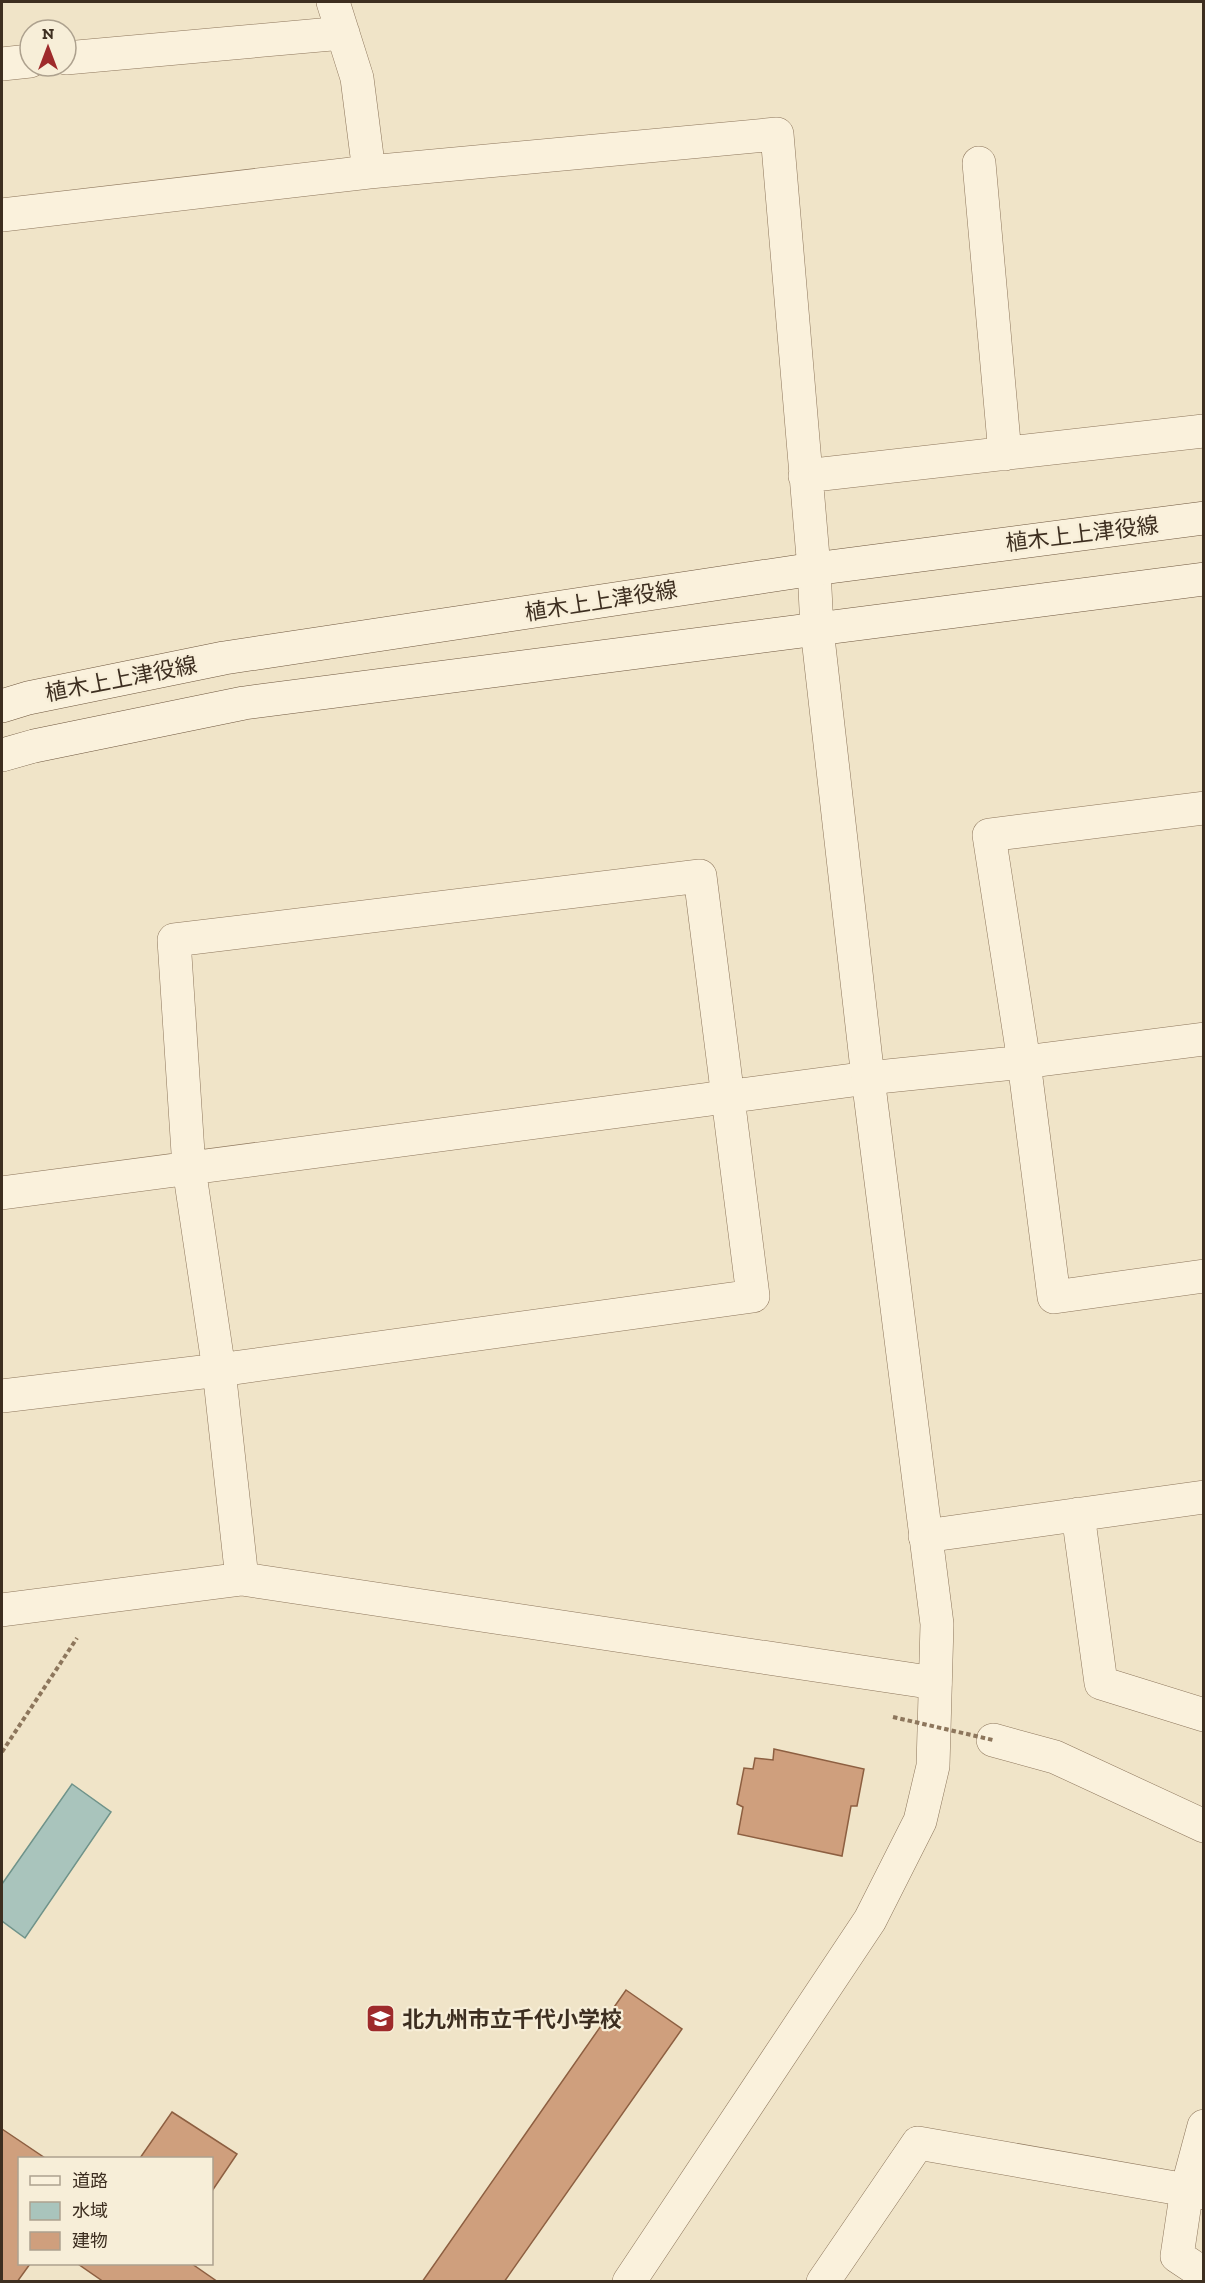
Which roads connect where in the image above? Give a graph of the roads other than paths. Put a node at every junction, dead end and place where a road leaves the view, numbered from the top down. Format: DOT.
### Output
graph roads {
  1 [pos="333,2"];
  2 [pos="343,33"];
  3 [pos="78,57"];
  4 [pos="18,62"];
  5 [pos="2,64"];
  6 [pos="979,163"];
  7 [pos="369,172"];
  8 [pos="2,215"];
  9 [pos="1203,431"];
  10 [pos="1005,454"];
  11 [pos="805,476"];
  12 [pos="1203,518"];
  13 [pos="814,569"];
  14 [pos="1203,579"];
  15 [pos="817,629"];
  16 [pos="2,706"];
  17 [pos="2,755"];
  18 [pos="1203,808"];
  19 [pos="1203,1039"];
  20 [pos="1024,1062"];
  21 [pos="867,1077"];
  22 [pos="726,1096"];
  23 [pos="189,1168"];
  24 [pos="2,1193"];
  25 [pos="1203,1276"];
  26 [pos="219,1370"];
  27 [pos="2,1396"];
  28 [pos="1203,1497"];
  29 [pos="1078,1514"];
  30 [pos="925,1536"];
  31 [pos="242,1579"];
  32 [pos="2,1610"];
  33 [pos="936,1683"];
  34 [pos="1203,1715"];
  35 [pos="993,1740"];
  36 [pos="1203,1826"];
  37 [pos="1203,2126"];
  38 [pos="1195,2191"];
  39 [pos="1203,2274"];
  40 [pos="629,2282"];
  41 [pos="823,2282"];
  1 -- 2 [label="street"];
  2 -- 3 [label="street"];
  2 -- 7 [label="street"];
  4 -- 5 [label="street"];
  6 -- 10 [label="street"];
  7 -- 8 [label="street"];
  7 -- 11 [label="street"];
  9 -- 10 [label="street"];
  10 -- 11 [label="street"];
  11 -- 13 [label="street"];
  12 -- 13 [label="street, 植木上上津役線"];
  13 -- 15 [label="street"];
  13 -- 16 [label="street, 植木上上津役線"];
  14 -- 15 [label="street"];
  15 -- 17 [label="street"];
  15 -- 21 [label="street"];
  18 -- 20 [label="street"];
  19 -- 20 [label="street"];
  20 -- 21 [label="street"];
  20 -- 25 [label="street"];
  21 -- 22 [label="street"];
  21 -- 30 [label="street"];
  22 -- 23 [label="street"];
  22 -- 23 [label="street"];
  22 -- 26 [label="street"];
  23 -- 24 [label="street"];
  23 -- 26 [label="street"];
  26 -- 27 [label="street"];
  26 -- 31 [label="street"];
  28 -- 29 [label="street"];
  29 -- 30 [label="street"];
  29 -- 34 [label="street"];
  30 -- 33 [label="street"];
  31 -- 32 [label="street"];
  31 -- 33 [label="street"];
  33 -- 40 [label="street"];
  35 -- 36 [label="street"];
  37 -- 38 [label="street"];
  38 -- 39 [label="street"];
  38 -- 41 [label="street"];
}
